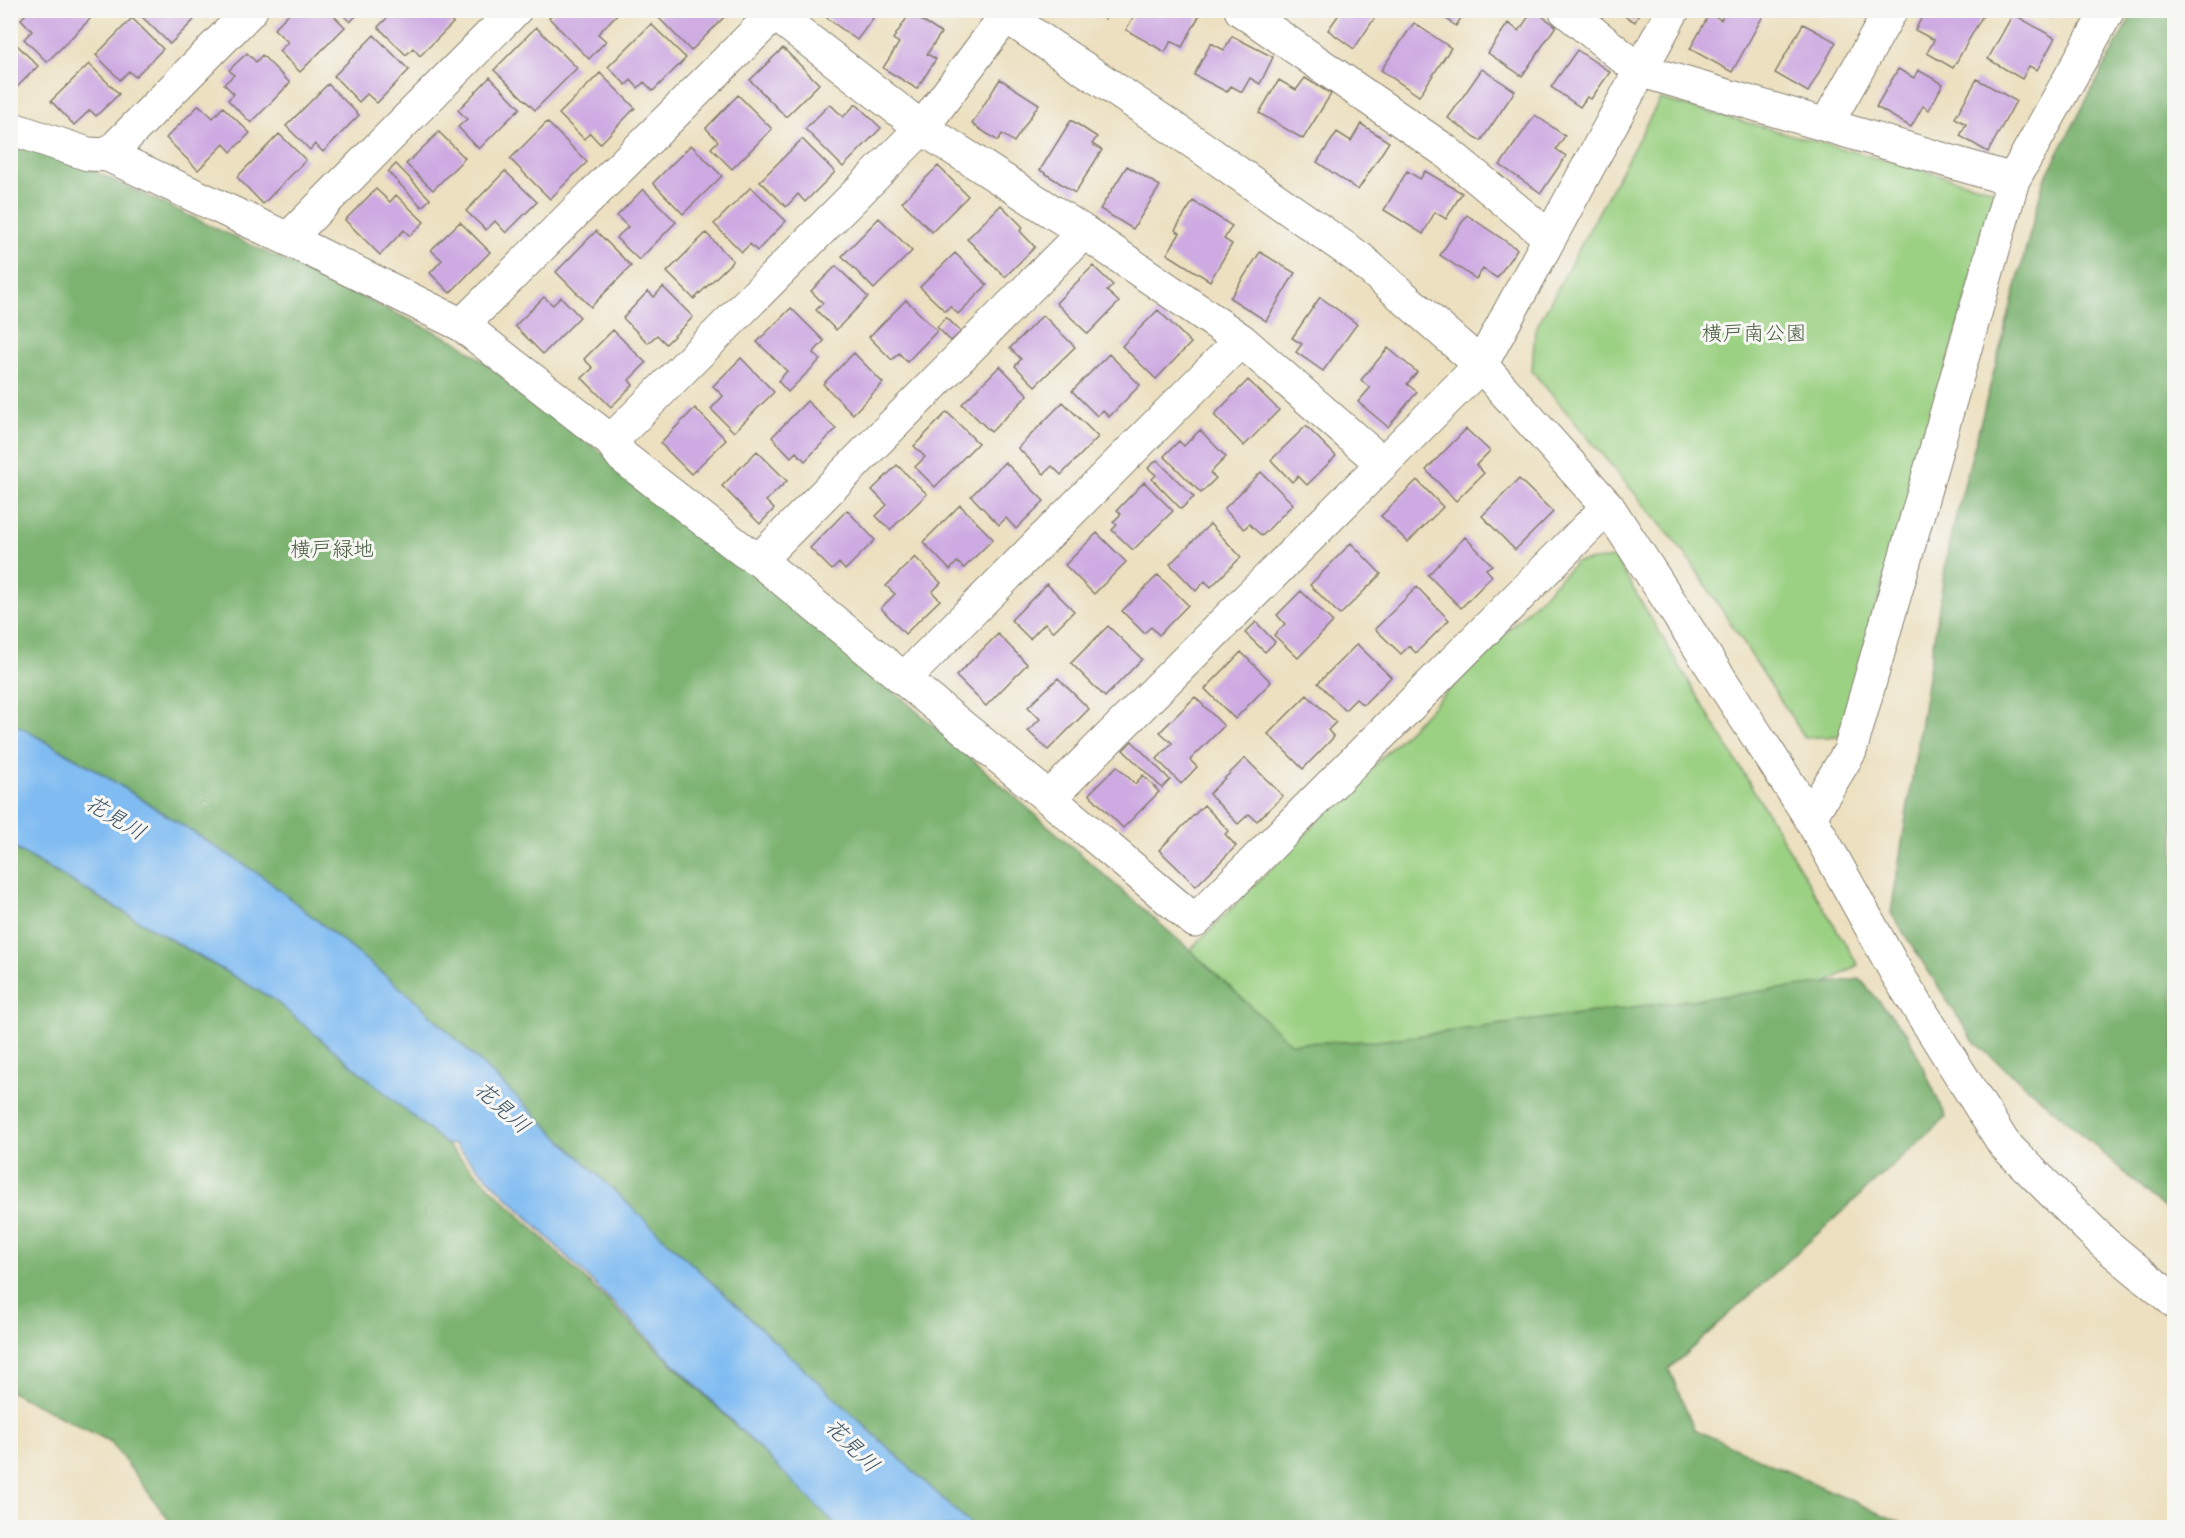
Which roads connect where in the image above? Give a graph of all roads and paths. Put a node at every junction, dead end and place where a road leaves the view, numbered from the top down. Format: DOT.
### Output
graph roads {
  1 [pos="250,10"];
  2 [pos="515,10"];
  3 [pos="1241,10"];
  4 [pos="1565,10"];
  5 [pos="1673,10"];
  6 [pos="1891,10"];
  7 [pos="2108,10"];
  8 [pos="772,12"];
  9 [pos="1005,13"];
  10 [pos="1639,70"];
  11 [pos="1826,125"];
  12 [pos="10,128"];
  13 [pos="922,128"];
  14 [pos="108,155"];
  15 [pos="2013,180"];
  16 [pos="1084,232"];
  17 [pos="1549,237"];
  18 [pos="288,239"];
  19 [pos="462,325"];
  20 [pos="1241,340"];
  21 [pos="1481,365"];
  22 [pos="611,441"];
  23 [pos="1383,464"];
  24 [pos="1608,507"];
  25 [pos="759,560"];
  26 [pos="904,679"];
  27 [pos="1049,798"];
  28 [pos="1810,817"];
  29 [pos="2175,1301"];
  1 -- 14 [label="street"];
  2 -- 18 [label="street"];
  3 -- 17 [label="street"];
  4 -- 10 [label="street"];
  5 -- 10 [label="street"];
  6 -- 11 [label="street"];
  7 -- 15 [label="street"];
  8 -- 13 [label="street"];
  8 -- 19 [label="street"];
  9 -- 13 [label="street"];
  9 -- 21 [label="street"];
  10 -- 11 [label="street"];
  10 -- 17 [label="street"];
  11 -- 15 [label="street"];
  12 -- 14 [label="street"];
  13 -- 16 [label="street"];
  13 -- 22 [label="street"];
  14 -- 18 [label="street"];
  15 -- 28 [label="street"];
  16 -- 20 [label="street"];
  16 -- 25 [label="street"];
  17 -- 21 [label="street"];
  18 -- 19 [label="street"];
  19 -- 22 [label="street"];
  20 -- 23 [label="street"];
  20 -- 26 [label="street"];
  21 -- 23 [label="street"];
  21 -- 24 [label="street"];
  22 -- 25 [label="street"];
  23 -- 27 [label="street"];
  24 -- 27 [label="street"];
  24 -- 28 [label="street"];
  25 -- 26 [label="street"];
  26 -- 27 [label="street"];
  28 -- 29 [label="street"];
}
